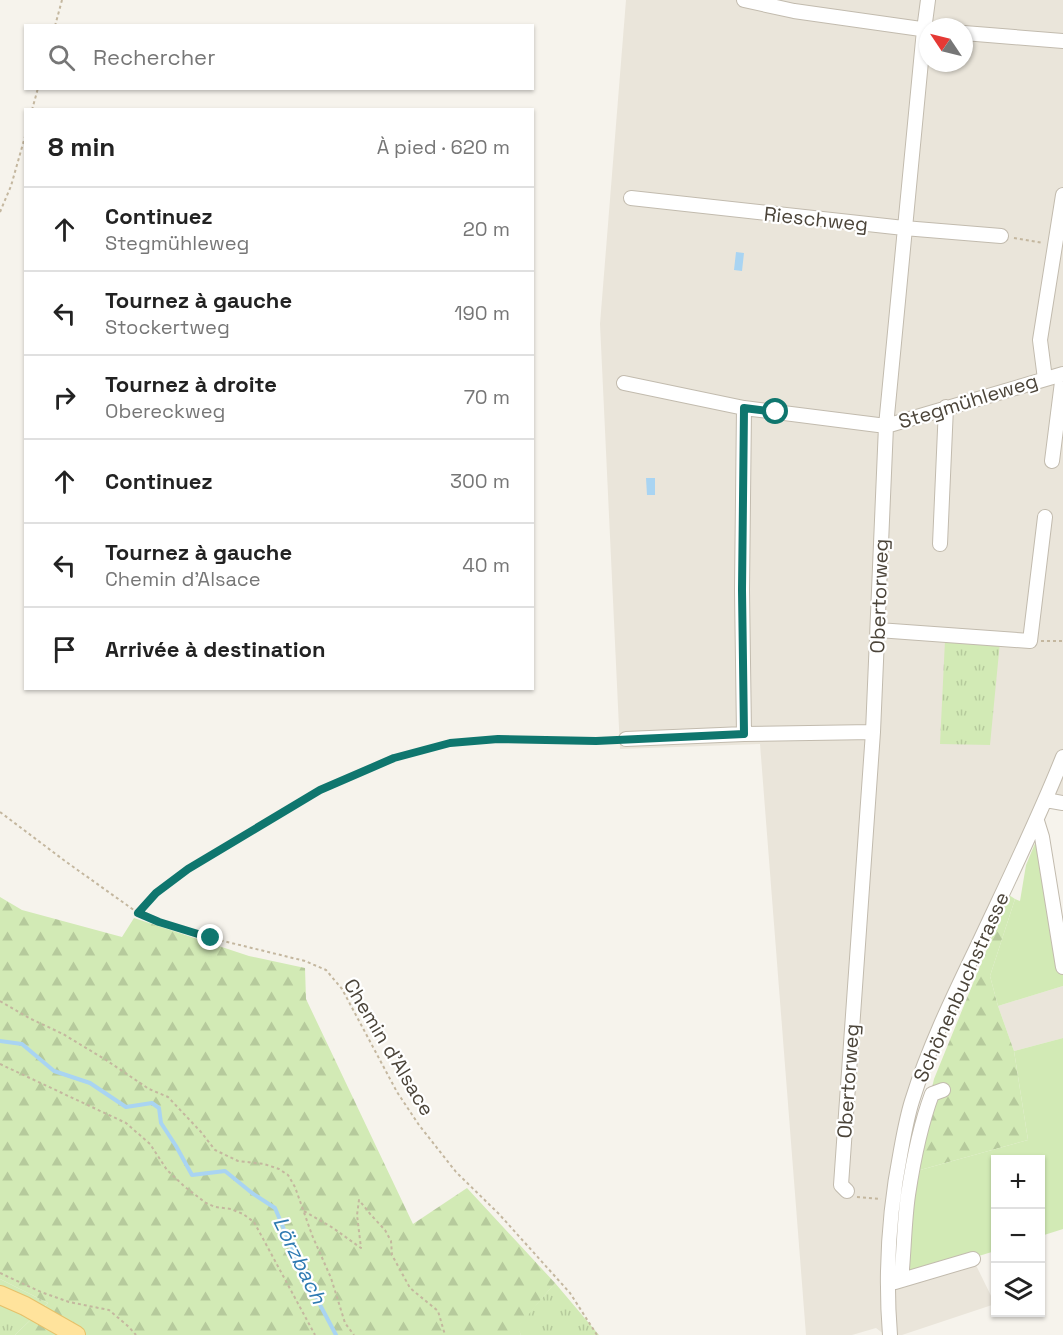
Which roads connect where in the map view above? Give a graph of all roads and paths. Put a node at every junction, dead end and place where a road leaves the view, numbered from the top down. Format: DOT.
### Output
graph roads {
  1 [pos="62,0"];
  2 [pos="744,0"];
  3 [pos="928,0"];
  4 [pos="927,18"];
  5 [pos="56,24"];
  6 [pos="919,29"];
  7 [pos="973,34"];
  8 [pos="1063,40"];
  9 [pos="921,72"];
  10 [pos="37,90"];
  11 [pos="33,108"];
  12 [pos="24,140"];
  13 [pos="1063,195"];
  14 [pos="630,198"];
  15 [pos="0,212"];
  16 [pos="904,228"];
  17 [pos="1001,236"];
  18 [pos="1055,245"];
  19 [pos="1063,374"];
  20 [pos="1045,379"];
  21 [pos="624,383"];
  22 [pos="946,407"];
  23 [pos="744,408"];
  24 [pos="886,426"];
  25 [pos="1052,461"];
  26 [pos="1045,517"];
  27 [pos="940,544"];
  28 [pos="878,630"];
  29 [pos="1047,641"];
  30 [pos="1063,641"];
  31 [pos="873,732"];
  32 [pos="744,734"];
  33 [pos="626,739"];
  34 [pos="1063,757"];
  35 [pos="1046,800"];
  36 [pos="1063,803"];
  37 [pos="0,812"];
  38 [pos="1037,821"];
  39 [pos="138,913"];
  40 [pos="1063,968"];
  41 [pos="0,1000"];
  42 [pos="0,1064"];
  43 [pos="943,1090"];
  44 [pos="847,1191"];
  45 [pos="885,1200"];
  46 [pos="304,1211"];
  47 [pos="973,1259"];
  48 [pos="0,1273"];
  49 [pos="901,1280"];
  50 [pos="888,1284"];
  51 [pos="0,1294"];
  52 [pos="76,1335"];
  53 [pos="136,1335"];
  54 [pos="315,1335"];
  55 [pos="354,1335"];
  56 [pos="445,1335"];
  57 [pos="597,1335"];
  58 [pos="890,1335"];
  1 -- 5 [label="path"];
  2 -- 6 [label="street"];
  3 -- 4 [label="street, Obertorweg"];
  7 -- 8 [label="street"];
  9 -- 16 [label="street, Obertorweg"];
  10 -- 11 [label="path"];
  12 -- 15 [label="path"];
  13 -- 18 [label="street"];
  14 -- 16 [label="street, Rieschweg"];
  16 -- 17 [label="street, Rieschweg"];
  16 -- 24 [label="street, Obertorweg"];
  17 -- 18 [label="path"];
  18 -- 20 [label="street"];
  19 -- 20 [label="street, Stegmühleweg"];
  19 -- 25 [label="street"];
  20 -- 22 [label="street, Stegmühleweg"];
  21 -- 23 [label="street, Stegmühleweg"];
  22 -- 24 [label="street, Stegmühleweg"];
  22 -- 27 [label="street"];
  23 -- 24 [label="street, Stegmühleweg"];
  23 -- 32 [label="street"];
  24 -- 28 [label="street, Obertorweg"];
  26 -- 28 [label="street"];
  28 -- 31 [label="street, Obertorweg"];
  29 -- 30 [label="path"];
  31 -- 32 [label="street"];
  31 -- 44 [label="street, Obertorweg"];
  32 -- 33 [label="street"];
  33 -- 39 [label="path"];
  34 -- 35 [label="street, Schönenbuchstrasse"];
  35 -- 36 [label="street"];
  35 -- 38 [label="street, Schönenbuchstrasse"];
  37 -- 39 [label="path, Chemin d'Alsace"];
  38 -- 40 [label="street"];
  38 -- 50 [label="street, Schönenbuchstrasse"];
  39 -- 57 [label="path, Chemin d'Alsace"];
  41 -- 46 [label="path"];
  42 -- 54 [label="path"];
  43 -- 49 [label="street"];
  44 -- 45 [label="path"];
  46 -- 55 [label="path"];
  46 -- 56 [label="path"];
  47 -- 49 [label="street"];
  48 -- 53 [label="path"];
  49 -- 50 [label="street"];
  50 -- 58 [label="street, Schönenbuchstrasse"];
  51 -- 52 [label="main road"];
}
